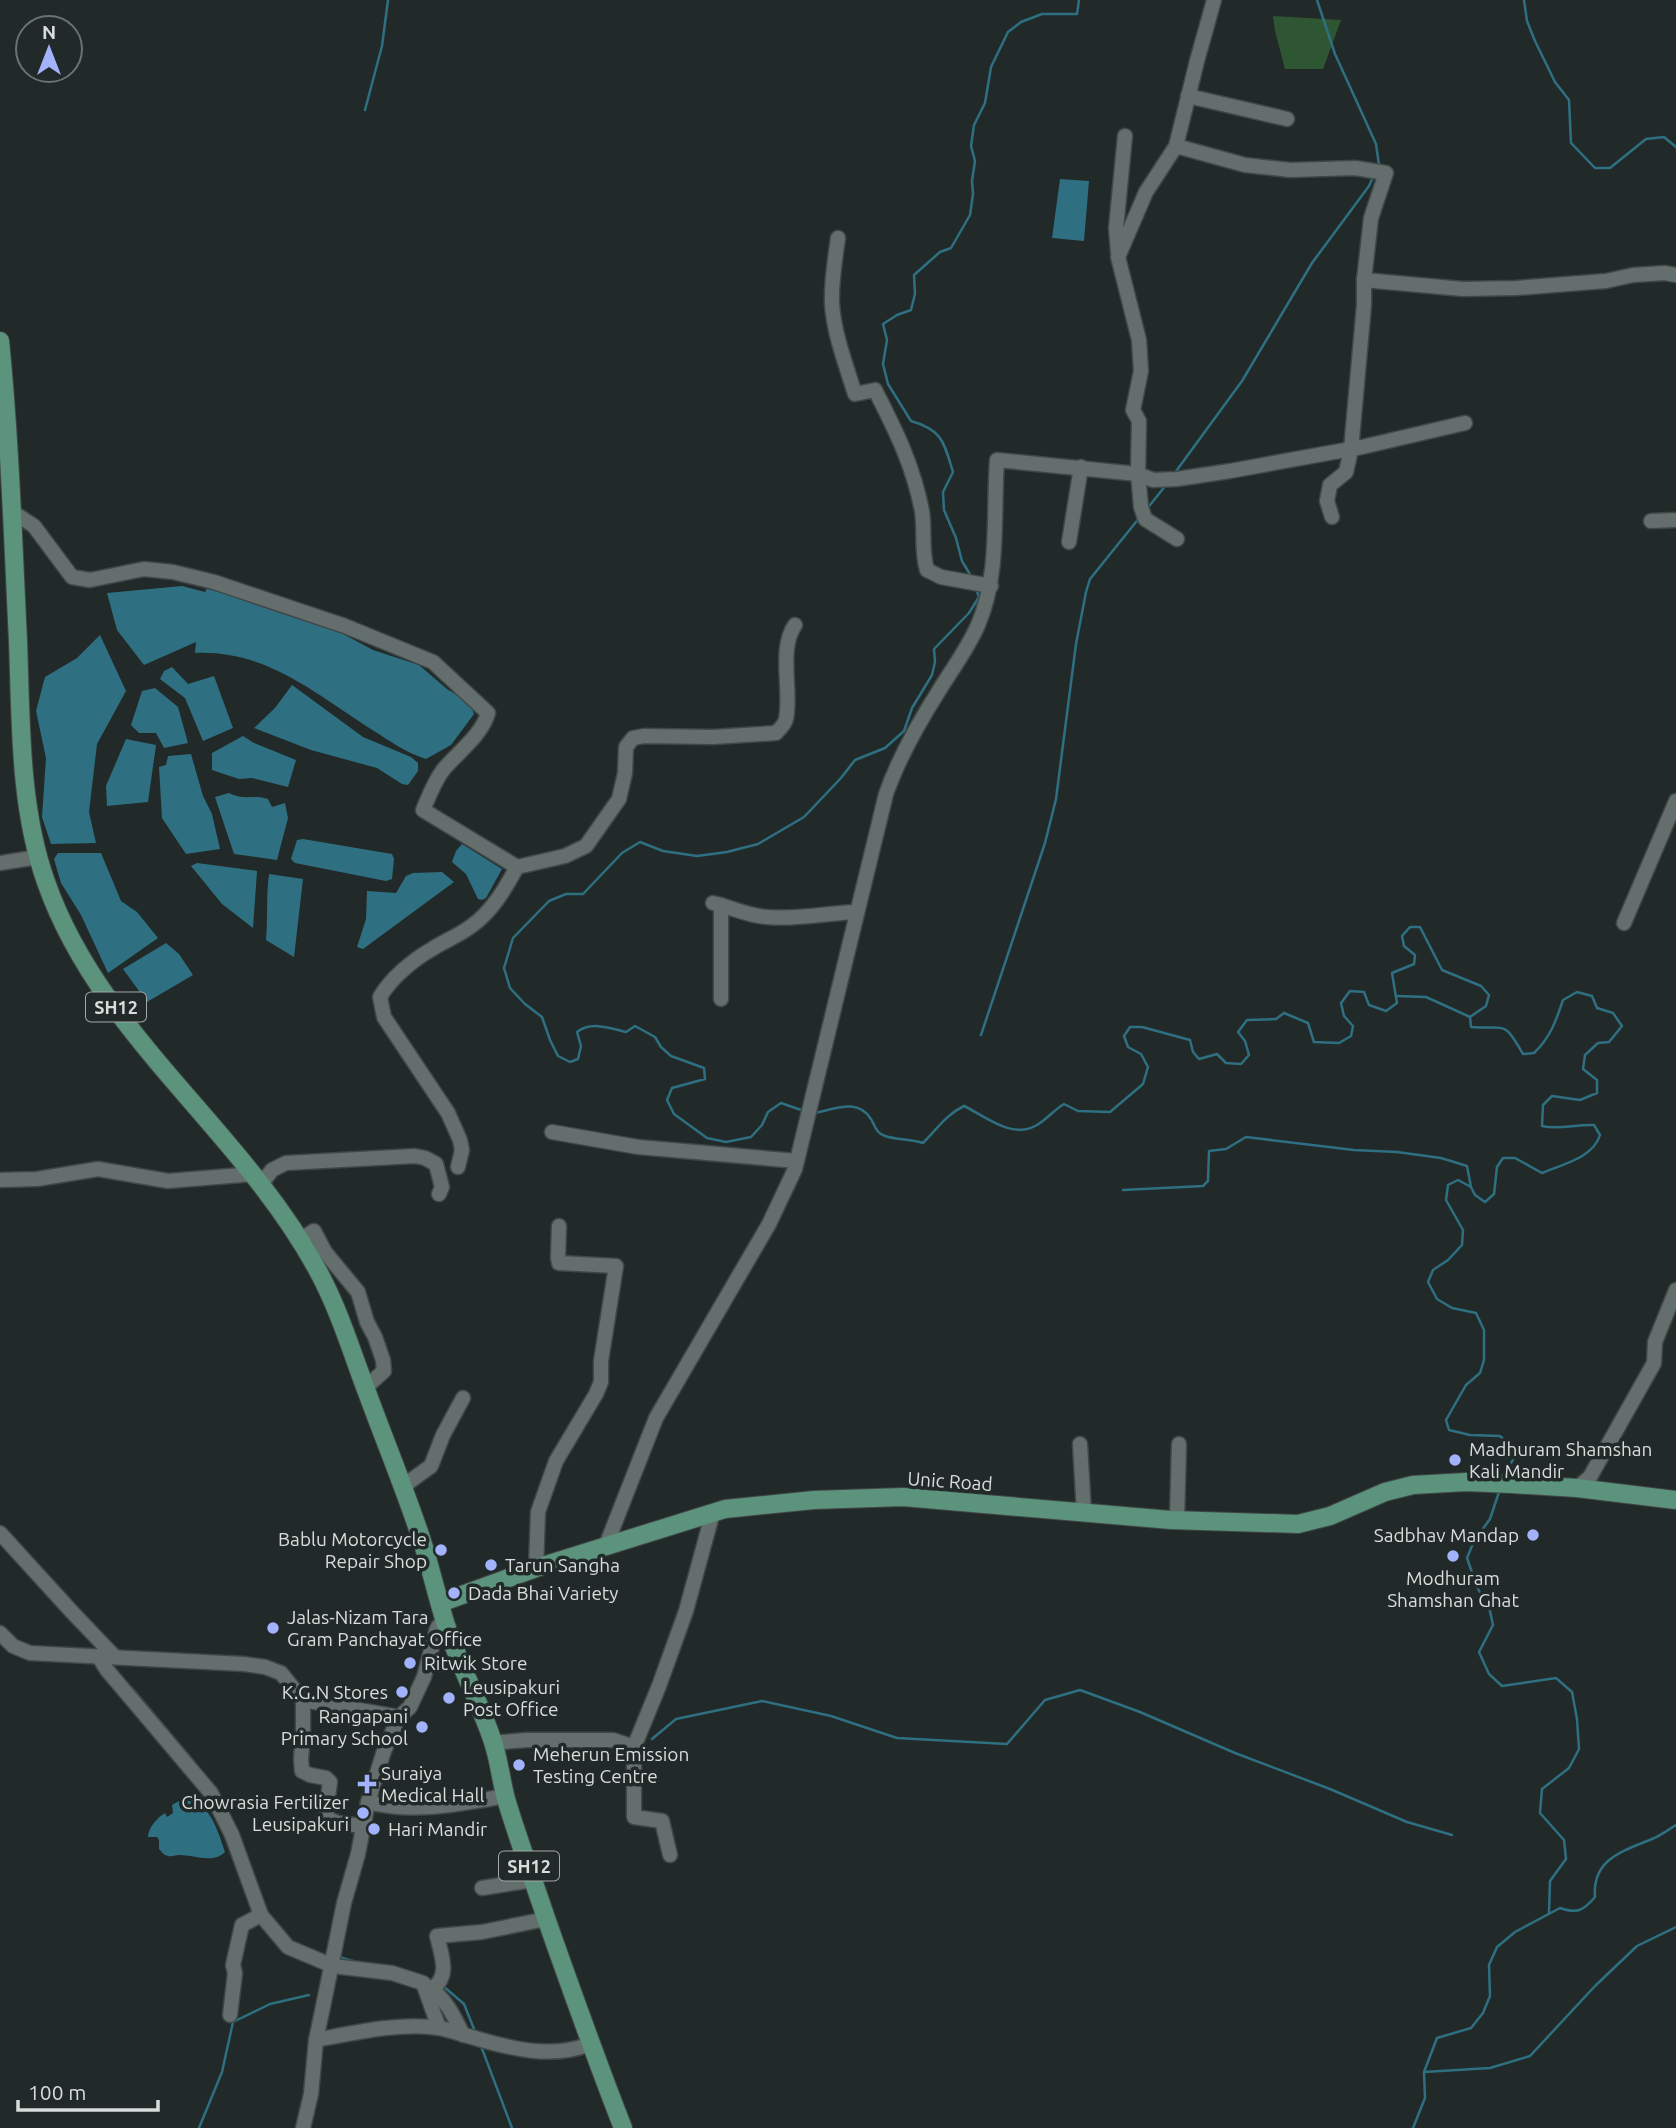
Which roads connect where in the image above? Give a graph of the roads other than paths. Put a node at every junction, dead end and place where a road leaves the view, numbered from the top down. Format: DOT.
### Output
graph roads {
  1 [pos="1214,0"];
  2 [pos="1188,96"];
  3 [pos="1287,119"];
  4 [pos="1125,136"];
  5 [pos="1176,146"];
  6 [pos="838,238"];
  7 [pos="1118,257"];
  8 [pos="1676,275"];
  9 [pos="1364,280"];
  10 [pos="0,341"];
  11 [pos="1465,423"];
  12 [pos="1351,450"];
  13 [pos="1081,467"];
  14 [pos="1138,474"];
  15 [pos="7,501"];
  16 [pos="1332,517"];
  17 [pos="1676,520"];
  18 [pos="1651,521"];
  19 [pos="1177,539"];
  20 [pos="1069,542"];
  21 [pos="987,585"];
  22 [pos="794,625"];
  23 [pos="1676,801"];
  24 [pos="38,857"];
  25 [pos="0,863"];
  26 [pos="517,867"];
  27 [pos="856,912"];
  28 [pos="1624,923"];
  29 [pos="721,999"];
  30 [pos="552,1132"];
  31 [pos="797,1161"];
  32 [pos="458,1167"];
  33 [pos="258,1179"];
  34 [pos="0,1180"];
  35 [pos="439,1194"];
  36 [pos="559,1226"];
  37 [pos="299,1240"];
  38 [pos="1676,1290"];
  39 [pos="365,1388"];
  40 [pos="463,1398"];
  41 [pos="1080,1444"];
  42 [pos="1179,1444"];
  43 [pos="402,1487"];
  44 [pos="1577,1488"];
  45 [pos="1676,1500"];
  46 [pos="713,1513"];
  47 [pos="1084,1513"];
  48 [pos="1177,1520"];
  49 [pos="0,1533"];
  50 [pos="605,1548"];
  51 [pos="536,1568"];
  52 [pos="442,1612"];
  53 [pos="0,1633"];
  54 [pos="98,1656"];
  55 [pos="116,1657"];
  56 [pos="303,1700"];
  57 [pos="399,1717"];
  58 [pos="494,1745"];
  59 [pos="634,1747"];
  60 [pos="505,1797"];
  61 [pos="369,1802"];
  62 [pos="363,1826"];
  63 [pos="670,1855"];
  64 [pos="533,1880"];
  65 [pos="482,1888"];
  66 [pos="261,1914"];
  67 [pos="547,1919"];
  68 [pos="334,1959"];
  69 [pos="434,1984"];
  70 [pos="230,2015"];
  71 [pos="439,2028"];
  72 [pos="473,2038"];
  73 [pos="316,2040"];
  74 [pos="590,2044"];
  75 [pos="303,2128"];
  76 [pos="624,2128"];
  1 -- 2 [label="street"];
  2 -- 3 [label="street"];
  2 -- 5 [label="street"];
  4 -- 7 [label="street"];
  5 -- 7 [label="street"];
  5 -- 9 [label="street"];
  6 -- 21 [label="street"];
  7 -- 14 [label="street"];
  8 -- 9 [label="street"];
  9 -- 12 [label="street"];
  10 -- 15 [label="main road, SH12"];
  11 -- 12 [label="street"];
  12 -- 14 [label="street"];
  12 -- 16 [label="street"];
  13 -- 14 [label="street"];
  13 -- 20 [label="street"];
  13 -- 21 [label="street"];
  14 -- 19 [label="street"];
  15 -- 24 [label="main road, SH12"];
  15 -- 26 [label="street"];
  17 -- 18 [label="street"];
  21 -- 27 [label="street"];
  22 -- 26 [label="street"];
  23 -- 28 [label="street"];
  24 -- 25 [label="street"];
  24 -- 33 [label="main road, SH12"];
  26 -- 32 [label="street"];
  27 -- 29 [label="street"];
  27 -- 31 [label="street"];
  30 -- 31 [label="street"];
  31 -- 50 [label="street"];
  33 -- 34 [label="street"];
  33 -- 35 [label="street"];
  33 -- 37 [label="main road, SH12"];
  36 -- 51 [label="street"];
  37 -- 39 [label="main road, SH12"];
  37 -- 39 [label="street"];
  38 -- 44 [label="street"];
  39 -- 43 [label="main road, SH12"];
  40 -- 43 [label="street"];
  41 -- 47 [label="street"];
  42 -- 48 [label="street"];
  43 -- 52 [label="main road, SH12"];
  44 -- 45 [label="main road"];
  44 -- 48 [label="main road, Unic Road"];
  46 -- 47 [label="main road, Unic Road"];
  46 -- 50 [label="main road, Unic Road"];
  46 -- 59 [label="street"];
  47 -- 48 [label="main road, Unic Road"];
  49 -- 55 [label="street"];
  50 -- 51 [label="main road, Unic Road"];
  51 -- 52 [label="main road, Unic Road"];
  52 -- 57 [label="street"];
  52 -- 58 [label="main road, SH12"];
  53 -- 54 [label="street"];
  54 -- 55 [label="street"];
  54 -- 66 [label="street"];
  55 -- 56 [label="street"];
  56 -- 57 [label="street"];
  56 -- 62 [label="street"];
  57 -- 61 [label="street"];
  58 -- 59 [label="street"];
  58 -- 60 [label="main road, SH12"];
  59 -- 63 [label="street"];
  60 -- 61 [label="street"];
  60 -- 64 [label="main road, SH12"];
  61 -- 62 [label="street"];
  62 -- 68 [label="street"];
  64 -- 65 [label="street"];
  64 -- 67 [label="main road, SH12"];
  66 -- 68 [label="street"];
  66 -- 70 [label="street"];
  67 -- 69 [label="street"];
  67 -- 74 [label="main road, SH12"];
  68 -- 69 [label="street"];
  68 -- 73 [label="street"];
  69 -- 71 [label="street"];
  69 -- 72 [label="street"];
  71 -- 72 [label="street"];
  71 -- 73 [label="street"];
  72 -- 74 [label="street"];
  73 -- 75 [label="street"];
  74 -- 76 [label="main road, SH12"];
}
